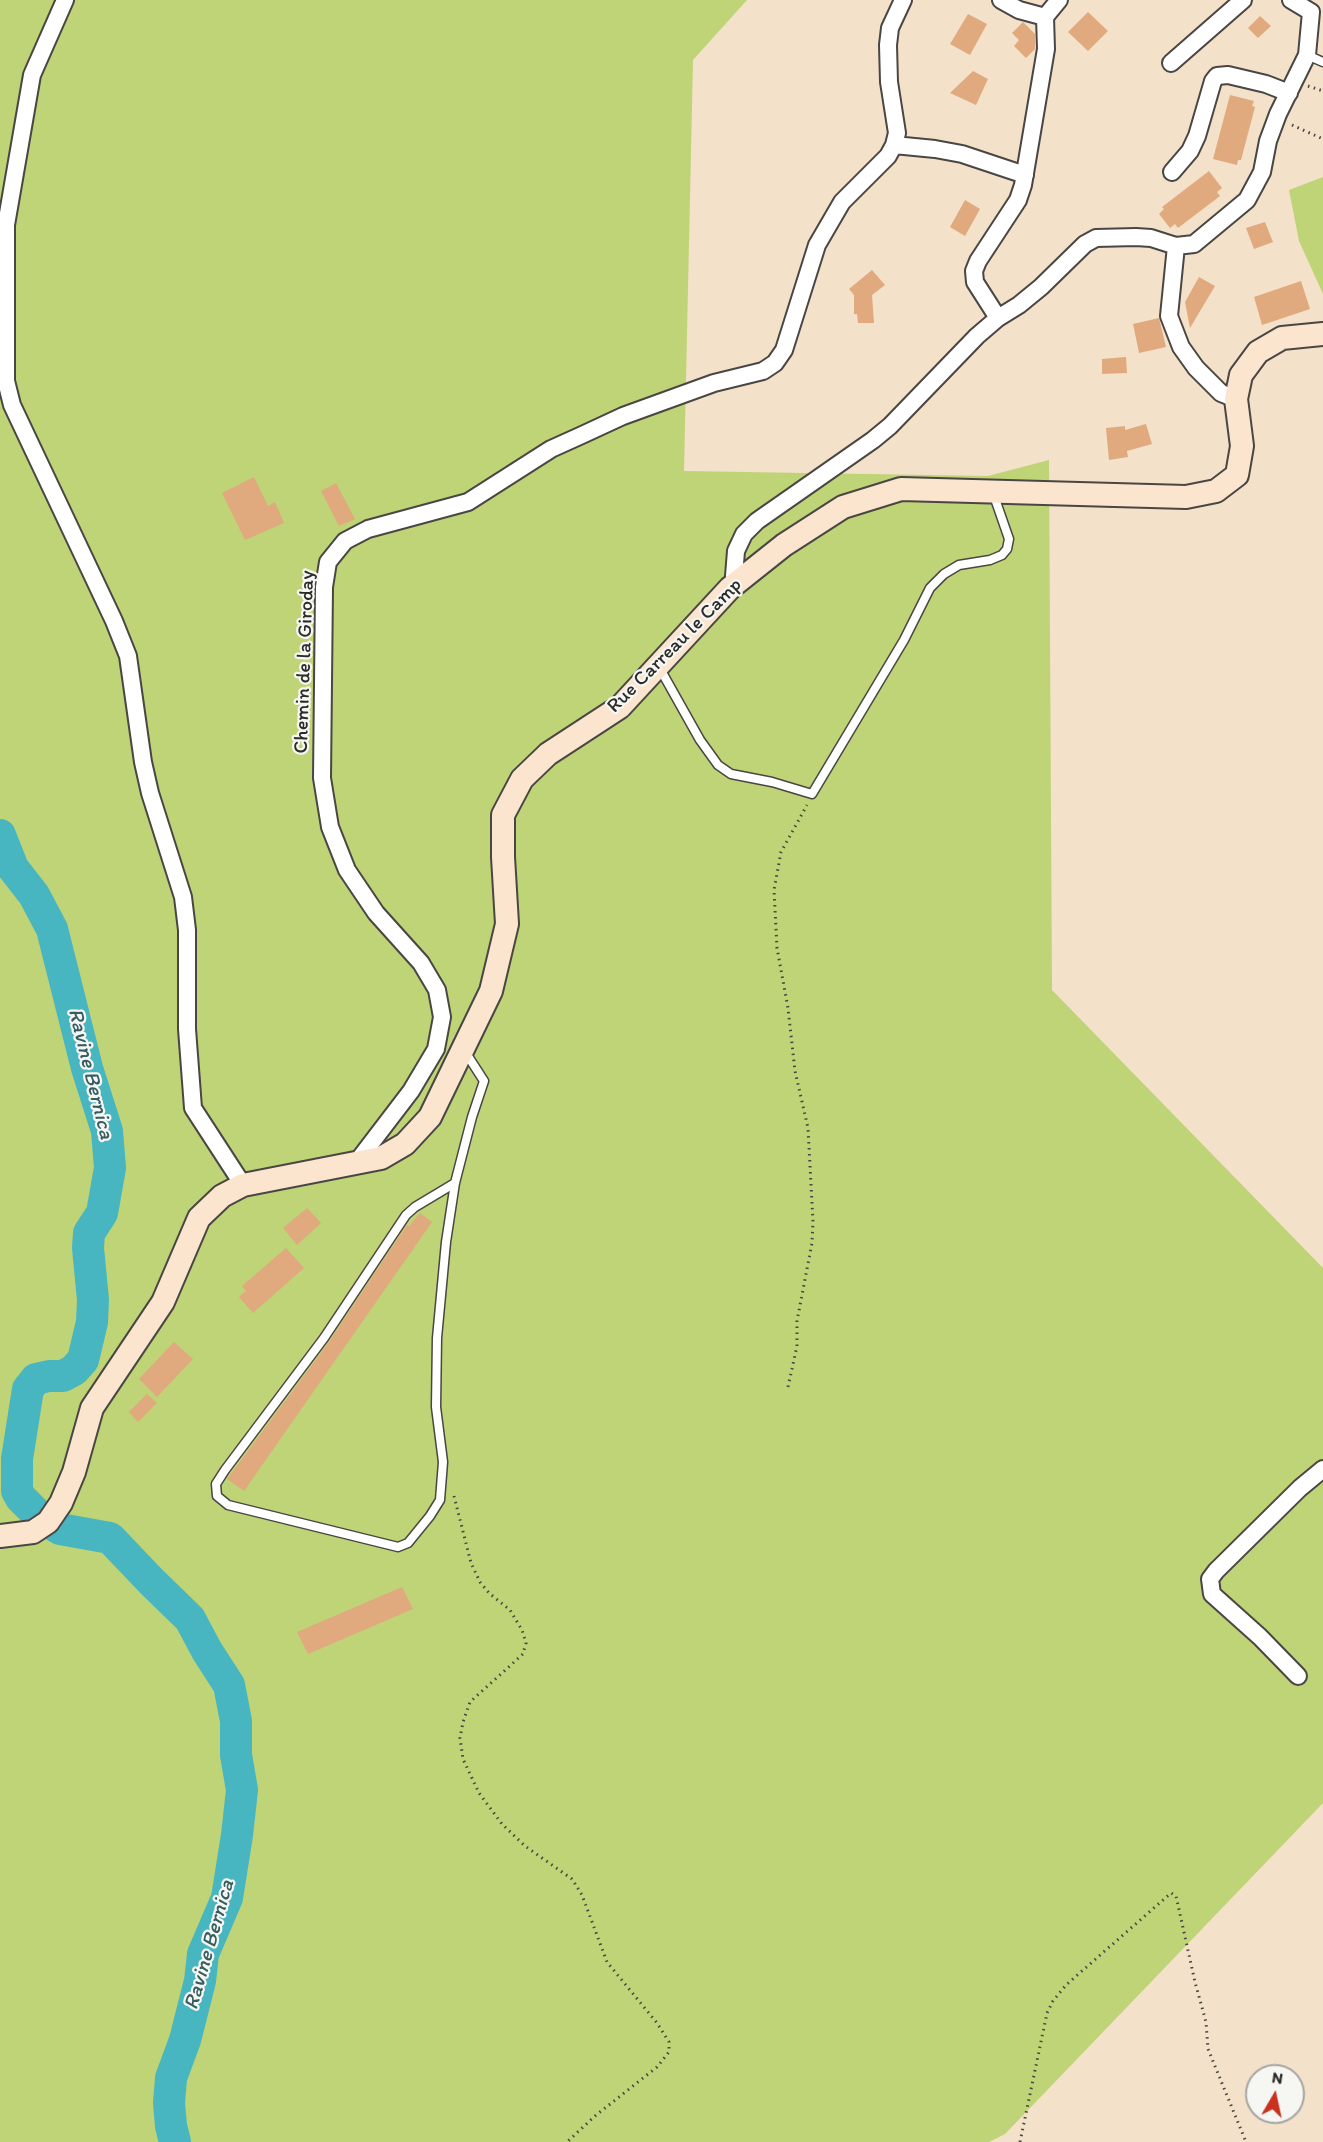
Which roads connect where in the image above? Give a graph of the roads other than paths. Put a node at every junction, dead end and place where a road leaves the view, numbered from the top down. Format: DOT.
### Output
graph roads {
  1 [pos="65,0"];
  2 [pos="903,0"];
  3 [pos="1001,0"];
  4 [pos="1059,0"];
  5 [pos="1243,0"];
  6 [pos="1291,0"];
  7 [pos="1314,6"];
  8 [pos="1045,17"];
  9 [pos="1315,58"];
  10 [pos="1171,63"];
  11 [pos="1289,93"];
  12 [pos="894,145"];
  13 [pos="1173,172"];
  14 [pos="1025,175"];
  15 [pos="1176,246"];
  16 [pos="998,318"];
  17 [pos="1323,334"];
  18 [pos="1236,399"];
  19 [pos="992,492"];
  20 [pos="739,581"];
  21 [pos="659,667"];
  22 [pos="463,1048"];
  23 [pos="356,1163"];
  24 [pos="455,1184"];
  25 [pos="243,1185"];
  26 [pos="1323,1469"];
  27 [pos="0,1536"];
  28 [pos="1298,1676"];
  1 -- 25 [label="street"];
  2 -- 12 [label="street"];
  3 -- 8 [label="street"];
  4 -- 8 [label="street"];
  5 -- 10 [label="street"];
  6 -- 7 [label="street"];
  7 -- 9 [label="street"];
  8 -- 14 [label="street"];
  9 -- 11 [label="street"];
  11 -- 13 [label="street"];
  11 -- 15 [label="street"];
  12 -- 14 [label="street"];
  12 -- 23 [label="street, Chemin de la Giroday"];
  14 -- 16 [label="street"];
  15 -- 16 [label="street"];
  15 -- 18 [label="street"];
  16 -- 20 [label="street"];
  17 -- 18 [label="main road, Rue Carreau le Camp"];
  18 -- 19 [label="main road, Rue Carreau le Camp"];
  19 -- 20 [label="main road, Rue Carreau le Camp"];
  19 -- 21 [label="lane"];
  20 -- 21 [label="main road, Rue Carreau le Camp"];
  21 -- 22 [label="main road, Rue Carreau le Camp"];
  22 -- 23 [label="main road, Rue Carreau le Camp"];
  22 -- 24 [label="lane"];
  23 -- 25 [label="main road, Rue Carreau le Camp"];
  24 -- 24 [label="lane"];
  25 -- 27 [label="main road, Rue Carreau le Camp"];
  26 -- 28 [label="street"];
}
